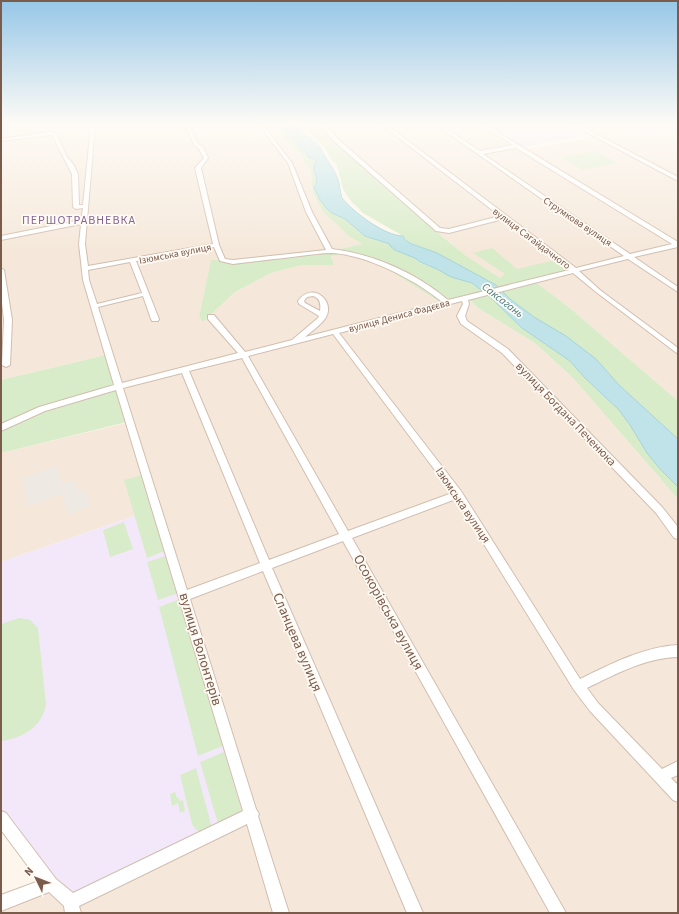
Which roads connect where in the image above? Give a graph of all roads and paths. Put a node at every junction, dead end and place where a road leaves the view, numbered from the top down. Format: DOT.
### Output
graph roads {
  1 [pos="72,168"];
  2 [pos="89,168"];
  3 [pos="199,168"];
  4 [pos="292,168"];
  5 [pos="367,168"];
  6 [pos="440,168"];
  7 [pos="500,168"];
  8 [pos="552,168"];
  9 [pos="656,168"];
  10 [pos="678,179"];
  11 [pos="86,206"];
  12 [pos="504,217"];
  13 [pos="85,221"];
  14 [pos="1,238"];
  15 [pos="677,244"];
  16 [pos="216,245"];
  17 [pos="330,251"];
  18 [pos="630,256"];
  19 [pos="132,261"];
  20 [pos="84,269"];
  21 [pos="1,270"];
  22 [pos="574,270"];
  23 [pos="2,280"];
  24 [pos="678,290"];
  25 [pos="145,294"];
  26 [pos="465,298"];
  27 [pos="447,303"];
  28 [pos="95,306"];
  29 [pos="323,315"];
  30 [pos="211,317"];
  31 [pos="155,318"];
  32 [pos="4,329"];
  33 [pos="335,332"];
  34 [pos="292,343"];
  35 [pos="678,352"];
  36 [pos="244,355"];
  37 [pos="6,365"];
  38 [pos="185,370"];
  39 [pos="120,386"];
  40 [pos="1,428"];
  41 [pos="458,494"];
  42 [pos="678,535"];
  43 [pos="346,537"];
  44 [pos="266,566"];
  45 [pos="185,596"];
  46 [pos="678,651"];
  47 [pos="578,686"];
  48 [pos="678,768"];
  49 [pos="662,776"];
  50 [pos="678,794"];
  51 [pos="252,814"];
  52 [pos="1,818"];
  53 [pos="51,884"];
  54 [pos="1,903"];
  55 [pos="72,907"];
  56 [pos="281,913"];
  57 [pos="415,913"];
  58 [pos="558,913"];
  1 -- 11 [label="street"];
  2 -- 11 [label="street, вулиця Волонтерів"];
  3 -- 16 [label="street, Ізюмська вулиця"];
  4 -- 17 [label="street"];
  5 -- 12 [label="street"];
  6 -- 12 [label="street, вулиця Сагайдачного"];
  7 -- 18 [label="street, Струмкова вулиця"];
  8 -- 15 [label="street"];
  9 -- 10 [label="street"];
  11 -- 13 [label="street, вулиця Волонтерів"];
  12 -- 22 [label="street, вулиця Сагайдачного"];
  13 -- 14 [label="street"];
  13 -- 20 [label="street, вулиця Волонтерів"];
  15 -- 18 [label="street, вулиця Дениса Фадєєва"];
  16 -- 17 [label="street"];
  16 -- 19 [label="street, Ізюмська вулиця"];
  17 -- 27 [label="street"];
  18 -- 22 [label="street, вулиця Дениса Фадєєва"];
  18 -- 24 [label="street, Струмкова вулиця"];
  19 -- 20 [label="street, Ізюмська вулиця"];
  19 -- 25 [label="street"];
  20 -- 28 [label="street, вулиця Волонтерів"];
  21 -- 23 [label="street"];
  22 -- 26 [label="street, вулиця Дениса Фадєєва"];
  22 -- 35 [label="street, вулиця Сагайдачного"];
  23 -- 32 [label="street"];
  25 -- 28 [label="street"];
  25 -- 31 [label="street"];
  26 -- 27 [label="street, вулиця Дениса Фадєєва"];
  26 -- 42 [label="street, вулиця Богдана Печенюка"];
  27 -- 33 [label="street, вулиця Дениса Фадєєва"];
  28 -- 39 [label="street, вулиця Волонтерів"];
  29 -- 34 [label="street"];
  30 -- 36 [label="street, Осокорівська вулиця"];
  32 -- 37 [label="street"];
  33 -- 34 [label="street, вулиця Дениса Фадєєва"];
  33 -- 41 [label="street, Ізюмська вулиця"];
  34 -- 36 [label="street, вулиця Дениса Фадєєва"];
  36 -- 38 [label="street, вулиця Дениса Фадєєва"];
  36 -- 43 [label="street, Осокорівська вулиця"];
  38 -- 39 [label="street, вулиця Дениса Фадєєва"];
  38 -- 44 [label="street, Сланцева вулиця"];
  39 -- 40 [label="street, вулиця Дениса Фадєєва"];
  39 -- 45 [label="street, вулиця Волонтерів"];
  41 -- 43 [label="street"];
  41 -- 47 [label="street, Ізюмська вулиця"];
  43 -- 44 [label="street"];
  43 -- 58 [label="street, Осокорівська вулиця"];
  44 -- 45 [label="street"];
  44 -- 57 [label="street, Сланцева вулиця"];
  45 -- 51 [label="street, вулиця Волонтерів"];
  46 -- 47 [label="street"];
  47 -- 49 [label="street"];
  48 -- 49 [label="street"];
  49 -- 50 [label="street"];
  51 -- 55 [label="street"];
  51 -- 56 [label="street, вулиця Волонтерів"];
  52 -- 53 [label="street"];
  53 -- 54 [label="street"];
  53 -- 55 [label="street"];
}
